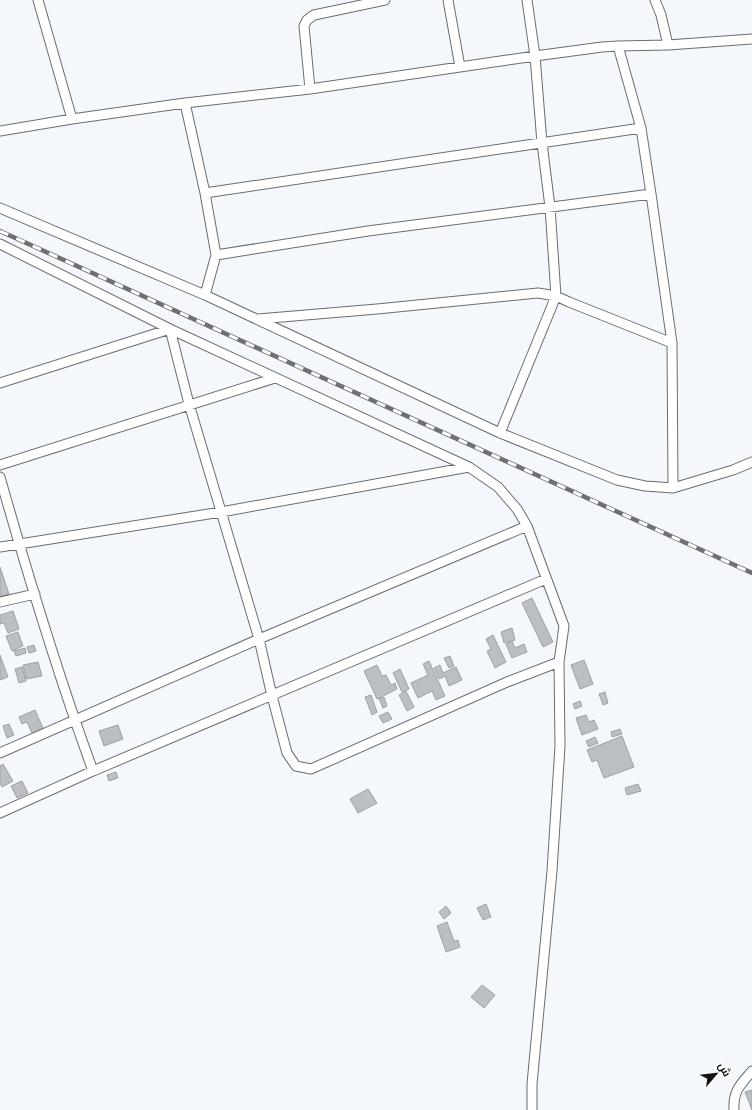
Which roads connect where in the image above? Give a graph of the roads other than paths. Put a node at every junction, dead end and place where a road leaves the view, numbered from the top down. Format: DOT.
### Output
graph roads {
  1 [pos="38,0"];
  2 [pos="385,0"];
  3 [pos="448,0"];
  4 [pos="527,0"];
  5 [pos="655,0"];
  6 [pos="752,38"];
  7 [pos="668,45"];
  8 [pos="618,46"];
  9 [pos="535,56"];
  10 [pos="460,67"];
  11 [pos="310,89"];
  12 [pos="185,103"];
  13 [pos="72,119"];
  14 [pos="641,128"];
  15 [pos="0,131"];
  16 [pos="542,143"];
  17 [pos="205,193"];
  18 [pos="651,194"];
  19 [pos="550,206"];
  20 [pos="0,208"];
  21 [pos="0,244"];
  22 [pos="216,255"];
  23 [pos="205,296"];
  24 [pos="556,296"];
  25 [pos="256,319"];
  26 [pos="170,329"];
  27 [pos="672,343"];
  28 [pos="274,378"];
  29 [pos="0,383"];
  30 [pos="189,404"];
  31 [pos="500,433"];
  32 [pos="752,462"];
  33 [pos="0,464"];
  34 [pos="469,467"];
  35 [pos="0,477"];
  36 [pos="673,488"];
  37 [pos="221,512"];
  38 [pos="526,526"];
  39 [pos="19,543"];
  40 [pos="0,547"];
  41 [pos="546,579"];
  42 [pos="35,594"];
  43 [pos="0,602"];
  44 [pos="259,639"];
  45 [pos="559,662"];
  46 [pos="272,696"];
  47 [pos="75,721"];
  48 [pos="0,754"];
  49 [pos="93,772"];
  50 [pos="0,813"];
  51 [pos="752,1071"];
  52 [pos="532,1110"];
  53 [pos="734,1110"];
  1 -- 13 [label="street"];
  2 -- 11 [label="street"];
  3 -- 10 [label="street"];
  4 -- 9 [label="street"];
  5 -- 7 [label="street"];
  6 -- 7 [label="street"];
  7 -- 8 [label="street"];
  8 -- 9 [label="street"];
  8 -- 14 [label="street"];
  9 -- 10 [label="street"];
  9 -- 16 [label="street"];
  10 -- 11 [label="street"];
  11 -- 12 [label="street"];
  12 -- 13 [label="street"];
  12 -- 17 [label="street"];
  13 -- 15 [label="street"];
  14 -- 16 [label="street"];
  14 -- 18 [label="street"];
  16 -- 17 [label="street"];
  16 -- 19 [label="street"];
  17 -- 22 [label="street"];
  18 -- 19 [label="street"];
  18 -- 27 [label="street"];
  19 -- 22 [label="street"];
  19 -- 24 [label="street"];
  20 -- 23 [label="street"];
  21 -- 26 [label="street"];
  22 -- 23 [label="street"];
  23 -- 25 [label="street"];
  24 -- 25 [label="street"];
  24 -- 27 [label="street"];
  24 -- 31 [label="street"];
  25 -- 31 [label="street"];
  26 -- 28 [label="street"];
  26 -- 29 [label="street"];
  26 -- 30 [label="street"];
  27 -- 36 [label="street"];
  28 -- 30 [label="street"];
  28 -- 34 [label="street"];
  30 -- 33 [label="street"];
  30 -- 37 [label="street"];
  31 -- 36 [label="street"];
  32 -- 36 [label="street"];
  34 -- 37 [label="street"];
  34 -- 38 [label="street"];
  35 -- 39 [label="street"];
  37 -- 39 [label="street"];
  37 -- 44 [label="street"];
  38 -- 41 [label="street"];
  38 -- 44 [label="street"];
  39 -- 40 [label="street"];
  39 -- 42 [label="street"];
  41 -- 45 [label="street"];
  41 -- 46 [label="street"];
  42 -- 43 [label="street"];
  42 -- 47 [label="street"];
  44 -- 46 [label="street"];
  44 -- 47 [label="street"];
  45 -- 46 [label="street"];
  45 -- 52 [label="street"];
  46 -- 49 [label="street"];
  47 -- 48 [label="street"];
  47 -- 49 [label="street"];
  49 -- 50 [label="street"];
  51 -- 53 [label="street"];
}
